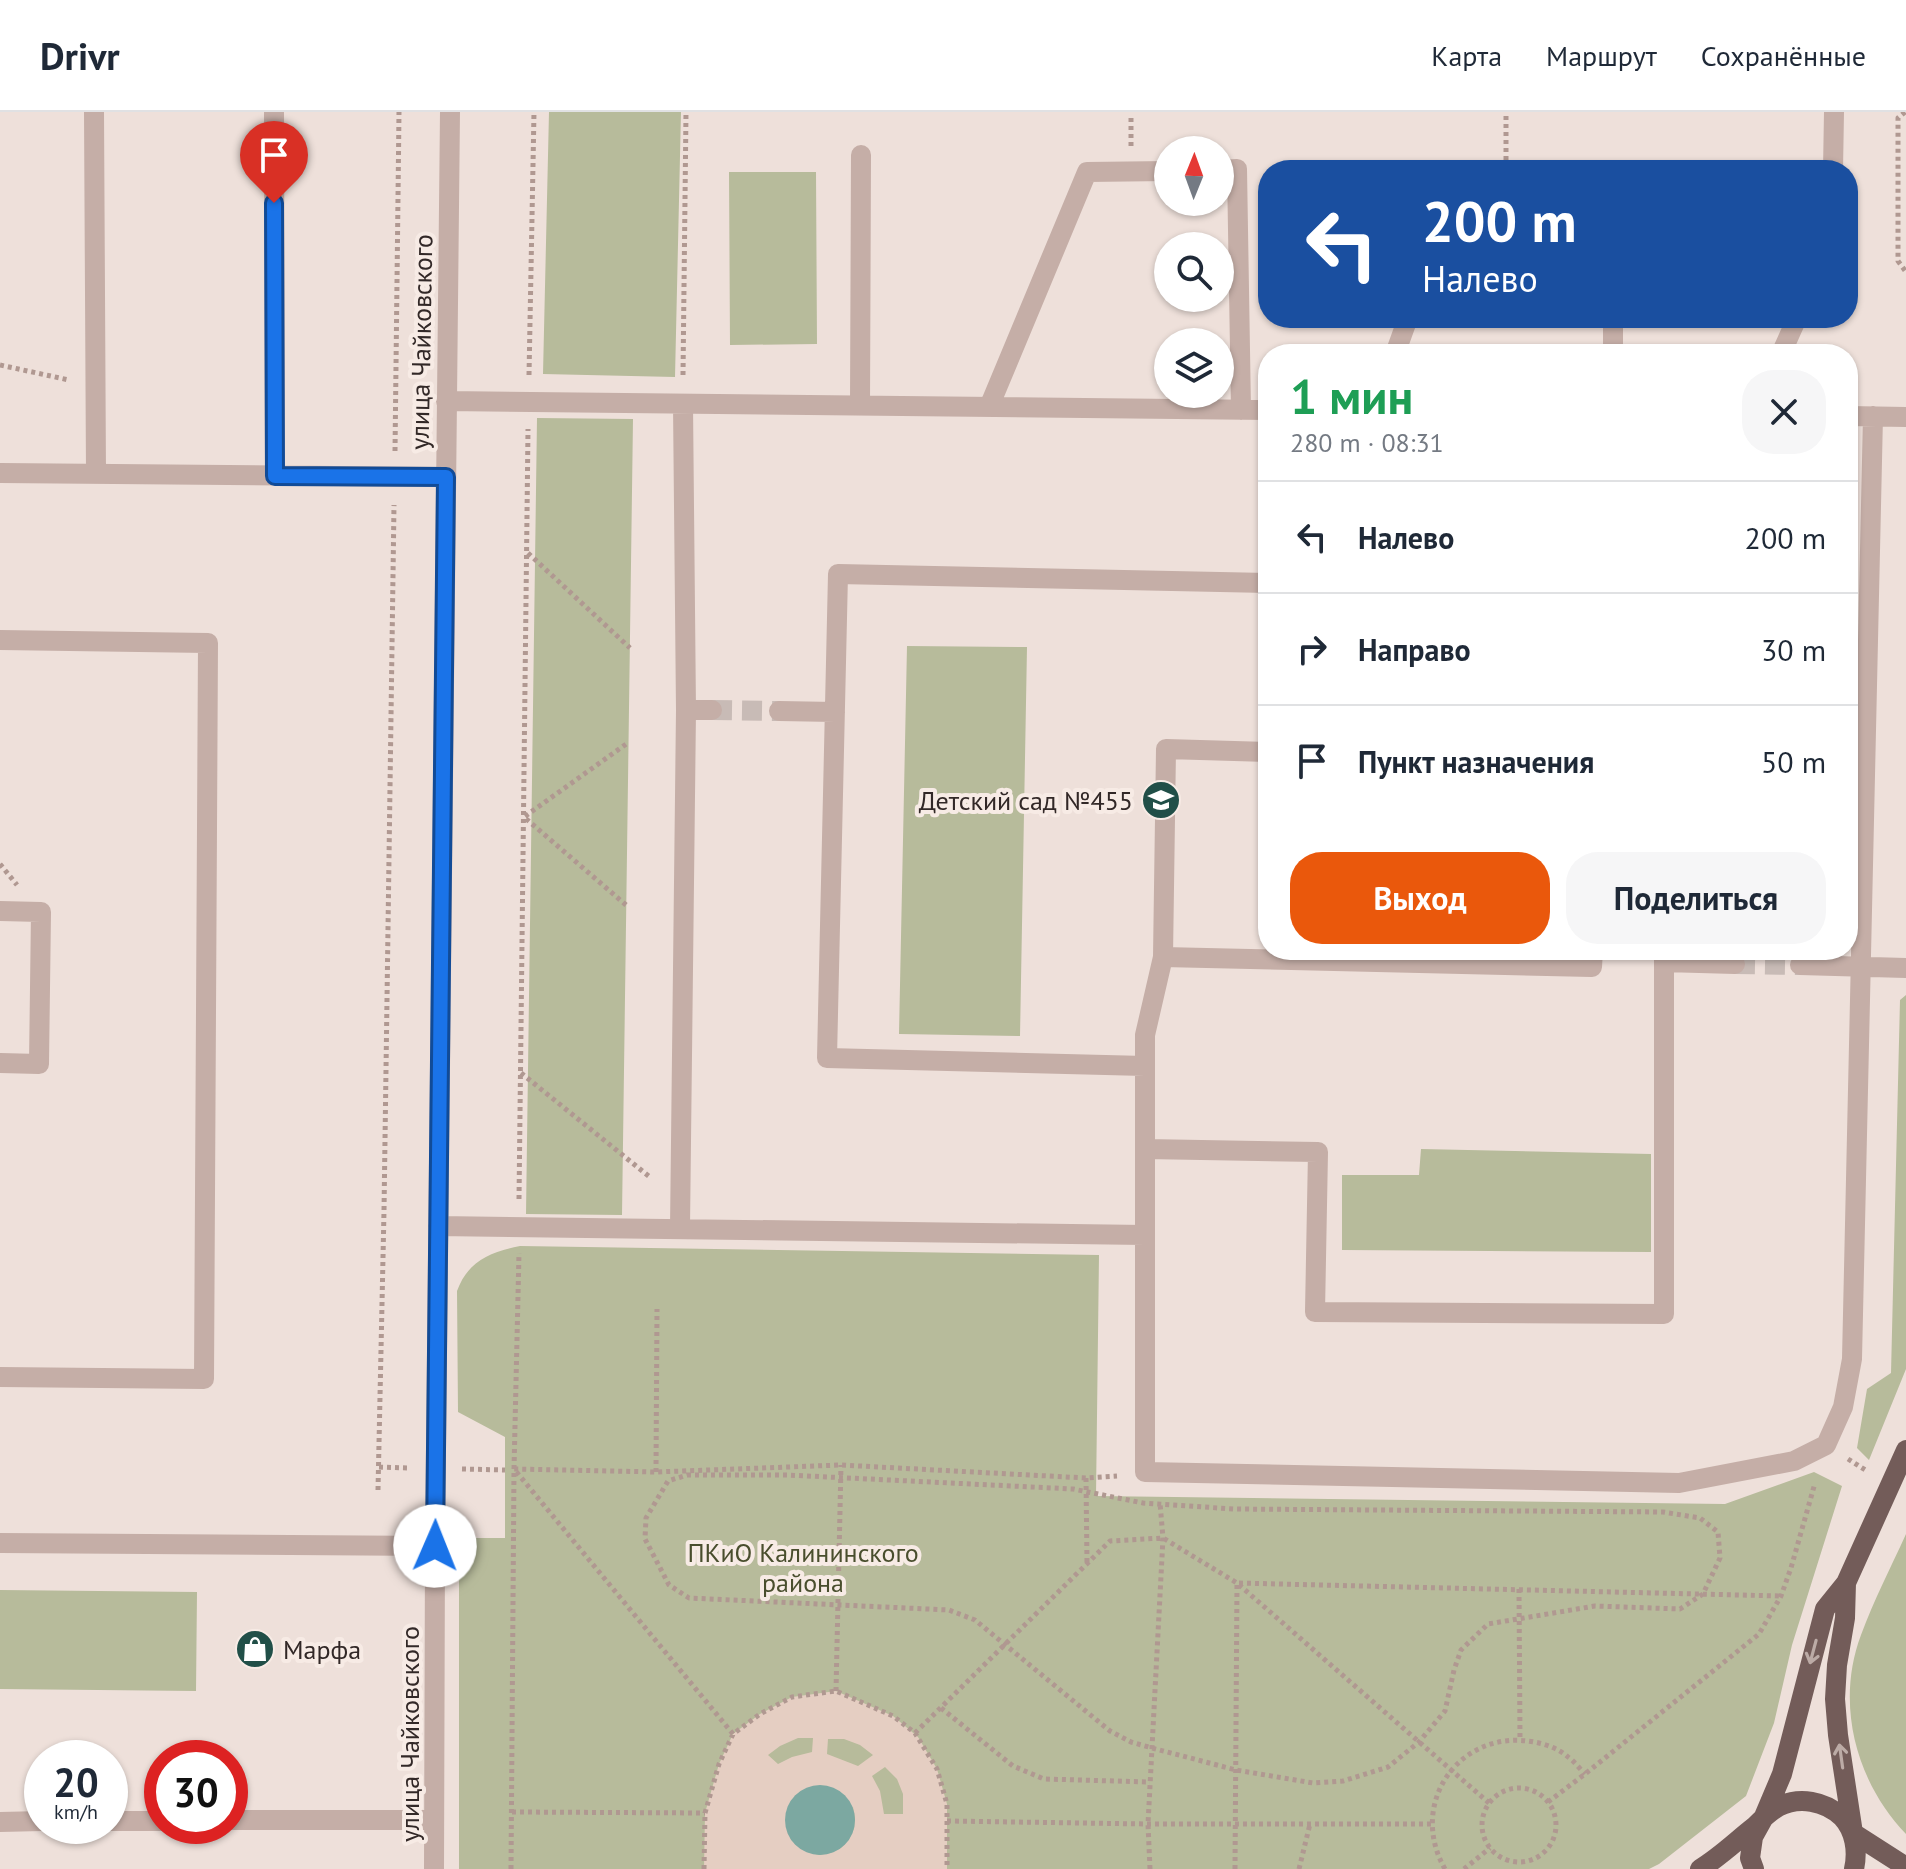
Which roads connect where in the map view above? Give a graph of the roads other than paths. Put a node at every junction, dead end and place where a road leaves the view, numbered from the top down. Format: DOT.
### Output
graph roads {
  1 [pos="94,112"];
  2 [pos="274,112"];
  3 [pos="450,112"];
  4 [pos="1834,112"];
  5 [pos="861,155"];
  6 [pos="1833,160"];
  7 [pos="1234,169"];
  8 [pos="1154,171"];
  9 [pos="446,401"];
  10 [pos="683,404"];
  11 [pos="860,405"];
  12 [pos="989,407"];
  13 [pos="1241,410"];
  14 [pos="1258,410"];
  15 [pos="1858,416"];
  16 [pos="1873,416"];
  17 [pos="1906,417"];
  18 [pos="0,473"];
  19 [pos="96,474"];
  20 [pos="275,476"];
  21 [pos="446,477"];
  22 [pos="1258,583"];
  23 [pos="0,640"];
  24 [pos="686,710"];
  25 [pos="712,710"];
  26 [pos="779,711"];
  27 [pos="835,712"];
  28 [pos="1258,752"];
  29 [pos="0,911"];
  30 [pos="1163,957"];
  31 [pos="1258,959"];
  32 [pos="1292,960"];
  33 [pos="1592,960"];
  34 [pos="1664,960"];
  35 [pos="1700,960"];
  36 [pos="1735,964"];
  37 [pos="1800,965"];
  38 [pos="1860,966"];
  39 [pos="1906,968"];
  40 [pos="0,1063"];
  41 [pos="1145,1066"];
  42 [pos="1145,1149"];
  43 [pos="438,1226"];
  44 [pos="680,1228"];
  45 [pos="1145,1235"];
  46 [pos="0,1377"];
  47 [pos="1906,1450"];
  48 [pos="0,1543"];
  49 [pos="435,1546"];
  50 [pos="1846,1583"];
  51 [pos="1763,1819"];
  52 [pos="248,1820"];
  53 [pos="434,1820"];
  54 [pos="24,1821"];
  55 [pos="0,1822"];
  56 [pos="1853,1833"];
  57 [pos="1906,1867"];
  58 [pos="434,1869"];
  59 [pos="1700,1869"];
  60 [pos="1754,1869"];
  61 [pos="1854,1869"];
  1 -- 19 [label="street"];
  2 -- 20 [label="street"];
  3 -- 9 [label="street, улица Чайковского"];
  4 -- 6 [label="street"];
  5 -- 11 [label="street"];
  7 -- 13 [label="street"];
  8 -- 12 [label="street"];
  9 -- 10 [label="street"];
  9 -- 21 [label="street, улица Чайковского"];
  10 -- 11 [label="street"];
  10 -- 24 [label="street"];
  11 -- 12 [label="street"];
  12 -- 13 [label="street"];
  13 -- 14 [label="street"];
  15 -- 16 [label="street"];
  16 -- 17 [label="street"];
  16 -- 38 [label="street"];
  18 -- 19 [label="street"];
  19 -- 20 [label="street"];
  20 -- 21 [label="street"];
  21 -- 43 [label="street, улица Чайковского"];
  22 -- 27 [label="street"];
  23 -- 46 [label="street"];
  24 -- 25 [label="street"];
  24 -- 44 [label="street"];
  26 -- 27 [label="street"];
  27 -- 41 [label="street"];
  28 -- 30 [label="street"];
  29 -- 40 [label="street"];
  30 -- 31 [label="street"];
  30 -- 41 [label="street"];
  32 -- 33 [label="street"];
  34 -- 42 [label="street"];
  35 -- 36 [label="street"];
  37 -- 38 [label="street"];
  38 -- 39 [label="street"];
  38 -- 45 [label="street"];
  41 -- 42 [label="street"];
  42 -- 45 [label="street"];
  43 -- 44 [label="street"];
  43 -- 49 [label="street, улица Чайковского"];
  44 -- 45 [label="street"];
  47 -- 50 [label="main road"];
  48 -- 49 [label="street"];
  49 -- 53 [label="street, улица Чайковского"];
  50 -- 51 [label="main road, one-way"];
  56 -- 50 [label="main road, one-way"];
  51 -- 56 [label="main road"];
  51 -- 59 [label="main road"];
  51 -- 60 [label="main road"];
  52 -- 53 [label="street"];
  53 -- 58 [label="street, улица Чайковского"];
  54 -- 55 [label="street"];
  56 -- 57 [label="main road"];
  56 -- 61 [label="main road"];
}
